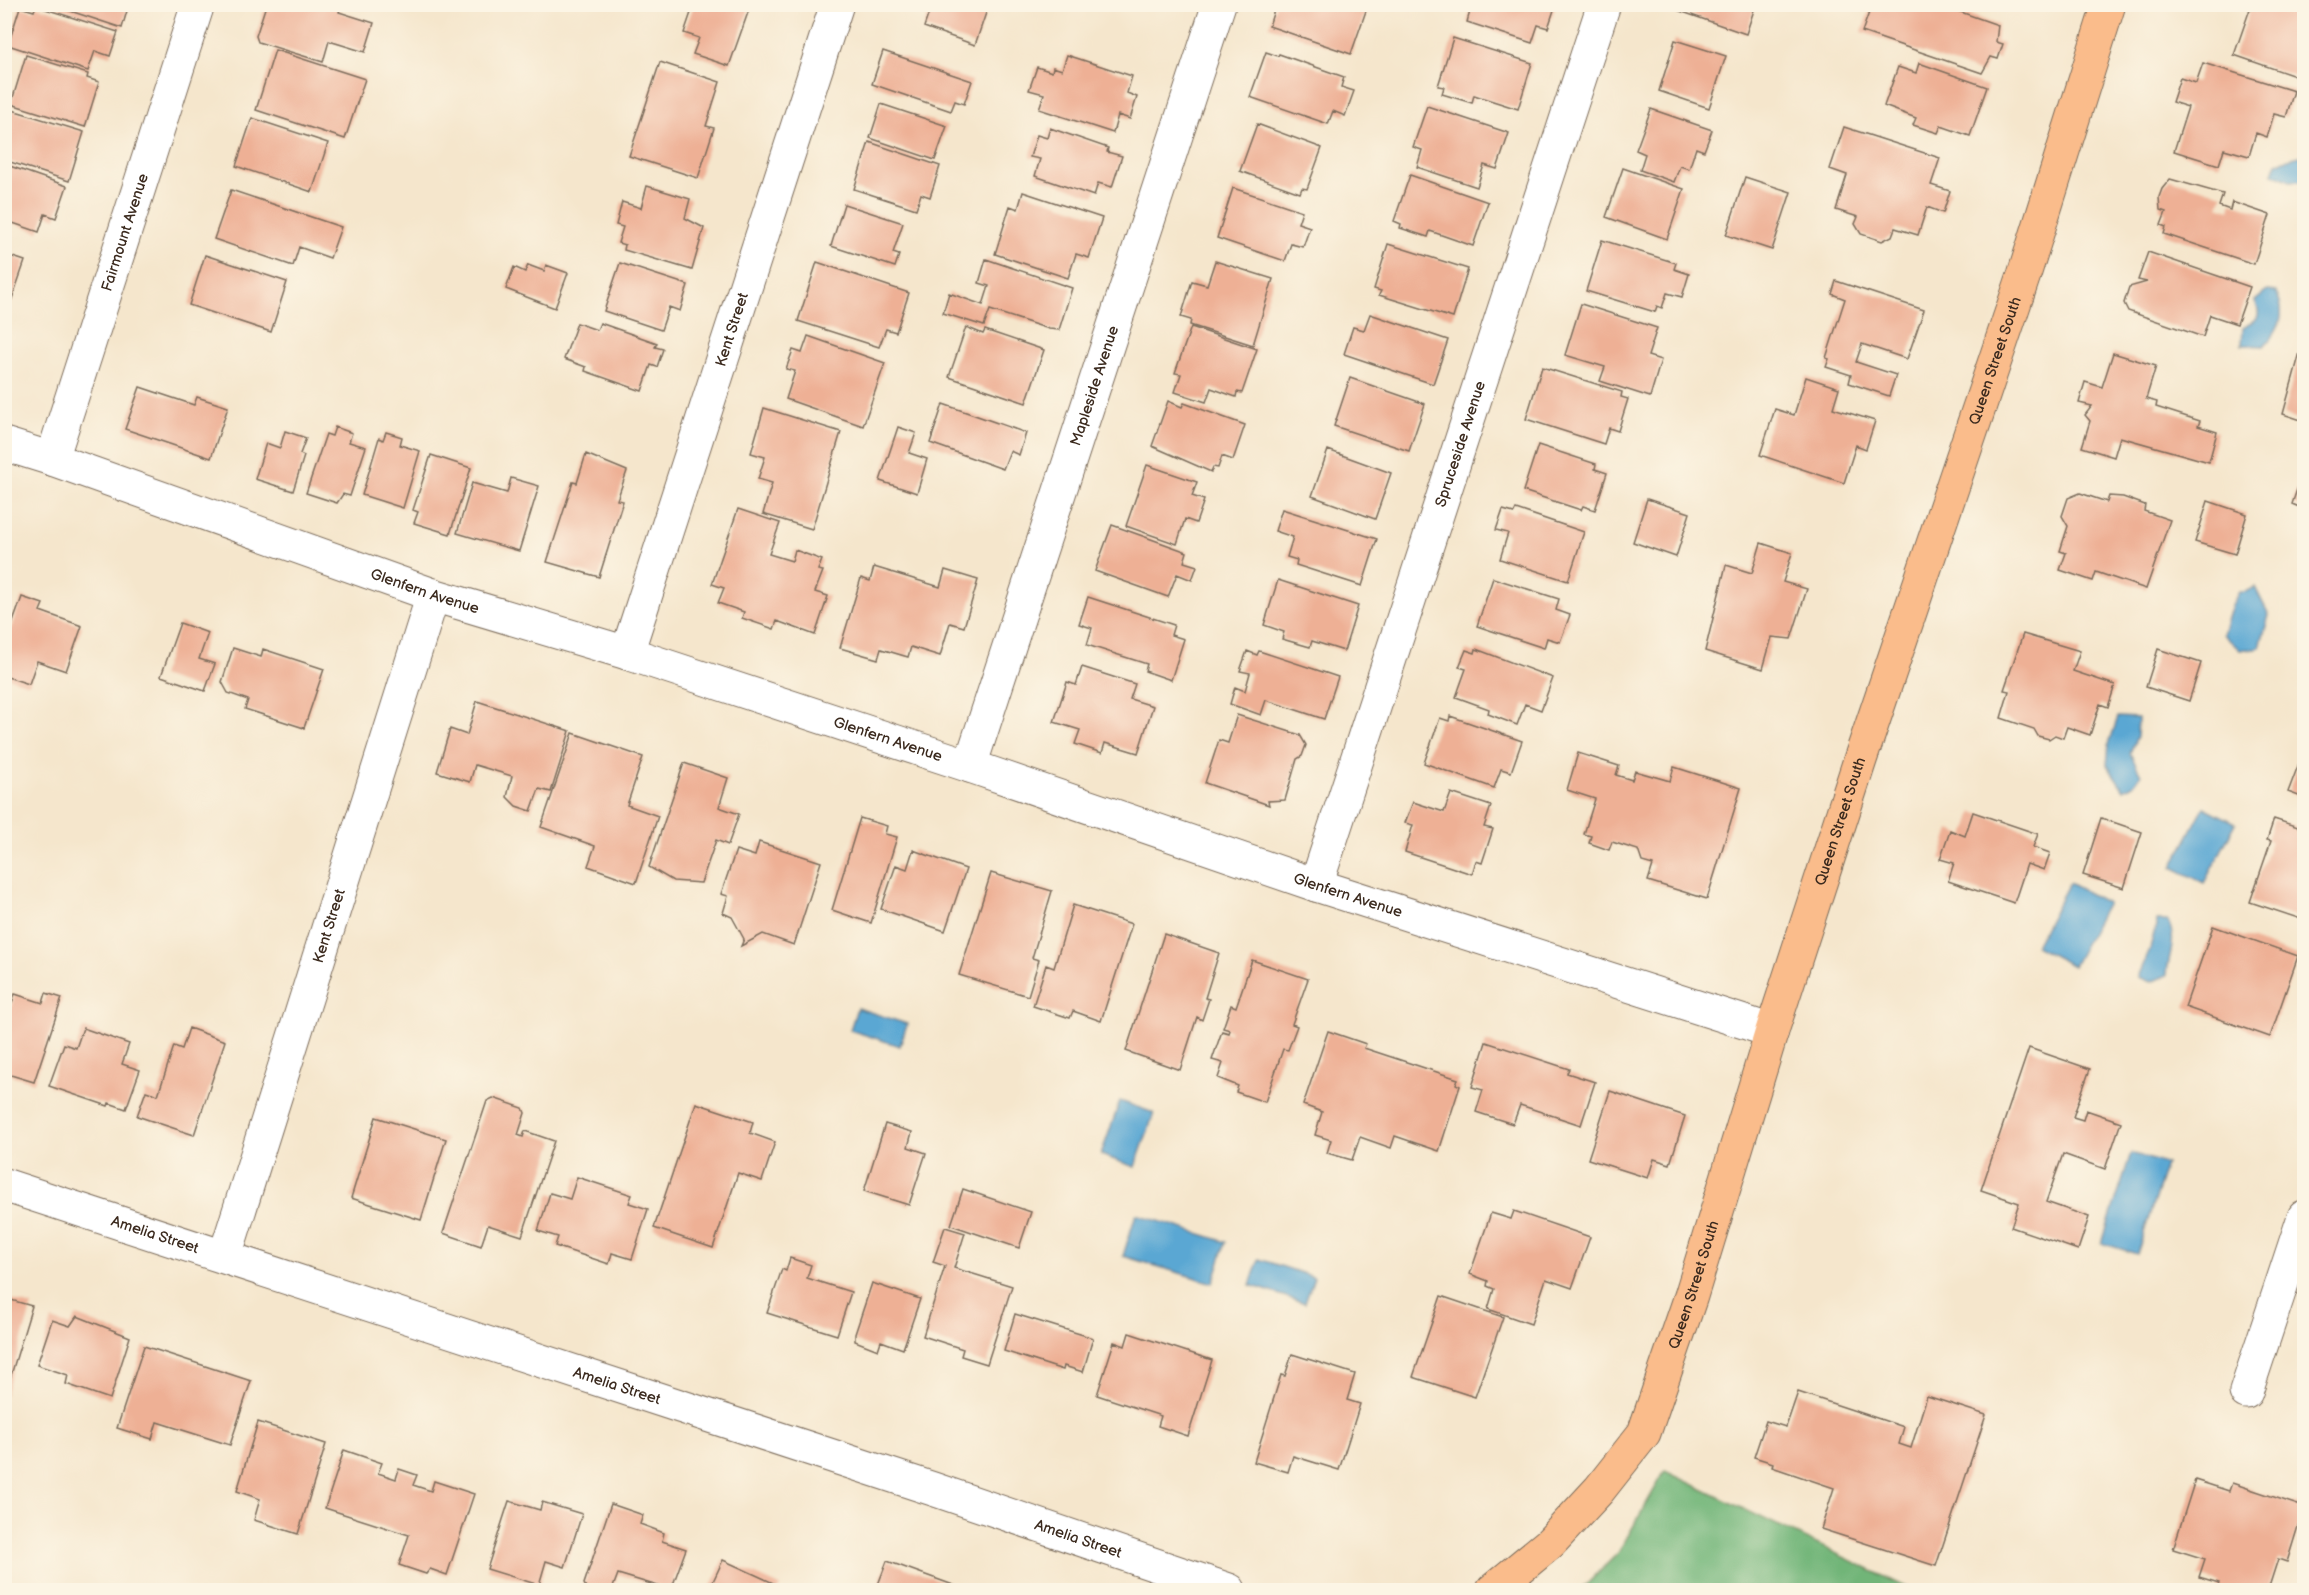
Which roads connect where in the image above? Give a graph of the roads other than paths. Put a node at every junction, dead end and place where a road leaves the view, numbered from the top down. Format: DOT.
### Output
graph roads {
  1 [pos="198,4"];
  2 [pos="837,4"];
  3 [pos="1219,4"];
  4 [pos="1604,4"];
  5 [pos="2109,4"];
  6 [pos="4,444"];
  7 [pos="52,459"];
  8 [pos="433,595"];
  9 [pos="627,653"];
  10 [pos="970,765"];
  11 [pos="1316,885"];
  12 [pos="1772,1031"];
  13 [pos="4,1185"];
  14 [pos="2304,1217"];
  15 [pos="225,1256"];
  16 [pos="2246,1392"];
  17 [pos="1229,1590"];
  18 [pos="1493,1590"];
  1 -- 7 [label="street, Fairmount Avenue"];
  2 -- 9 [label="street, Kent Street"];
  3 -- 10 [label="street, Mapleside Avenue"];
  4 -- 11 [label="street, Spruceside Avenue"];
  5 -- 12 [label="main road, Queen Street South"];
  6 -- 7 [label="street, Glenfern Avenue"];
  7 -- 8 [label="street, Glenfern Avenue"];
  8 -- 9 [label="street, Glenfern Avenue"];
  8 -- 15 [label="street, Kent Street"];
  9 -- 10 [label="street, Glenfern Avenue"];
  10 -- 11 [label="street, Glenfern Avenue"];
  11 -- 12 [label="street, Glenfern Avenue"];
  12 -- 18 [label="main road, Queen Street South"];
  13 -- 15 [label="street, Amelia Street"];
  14 -- 16 [label="street"];
  15 -- 17 [label="street, Amelia Street"];
}
